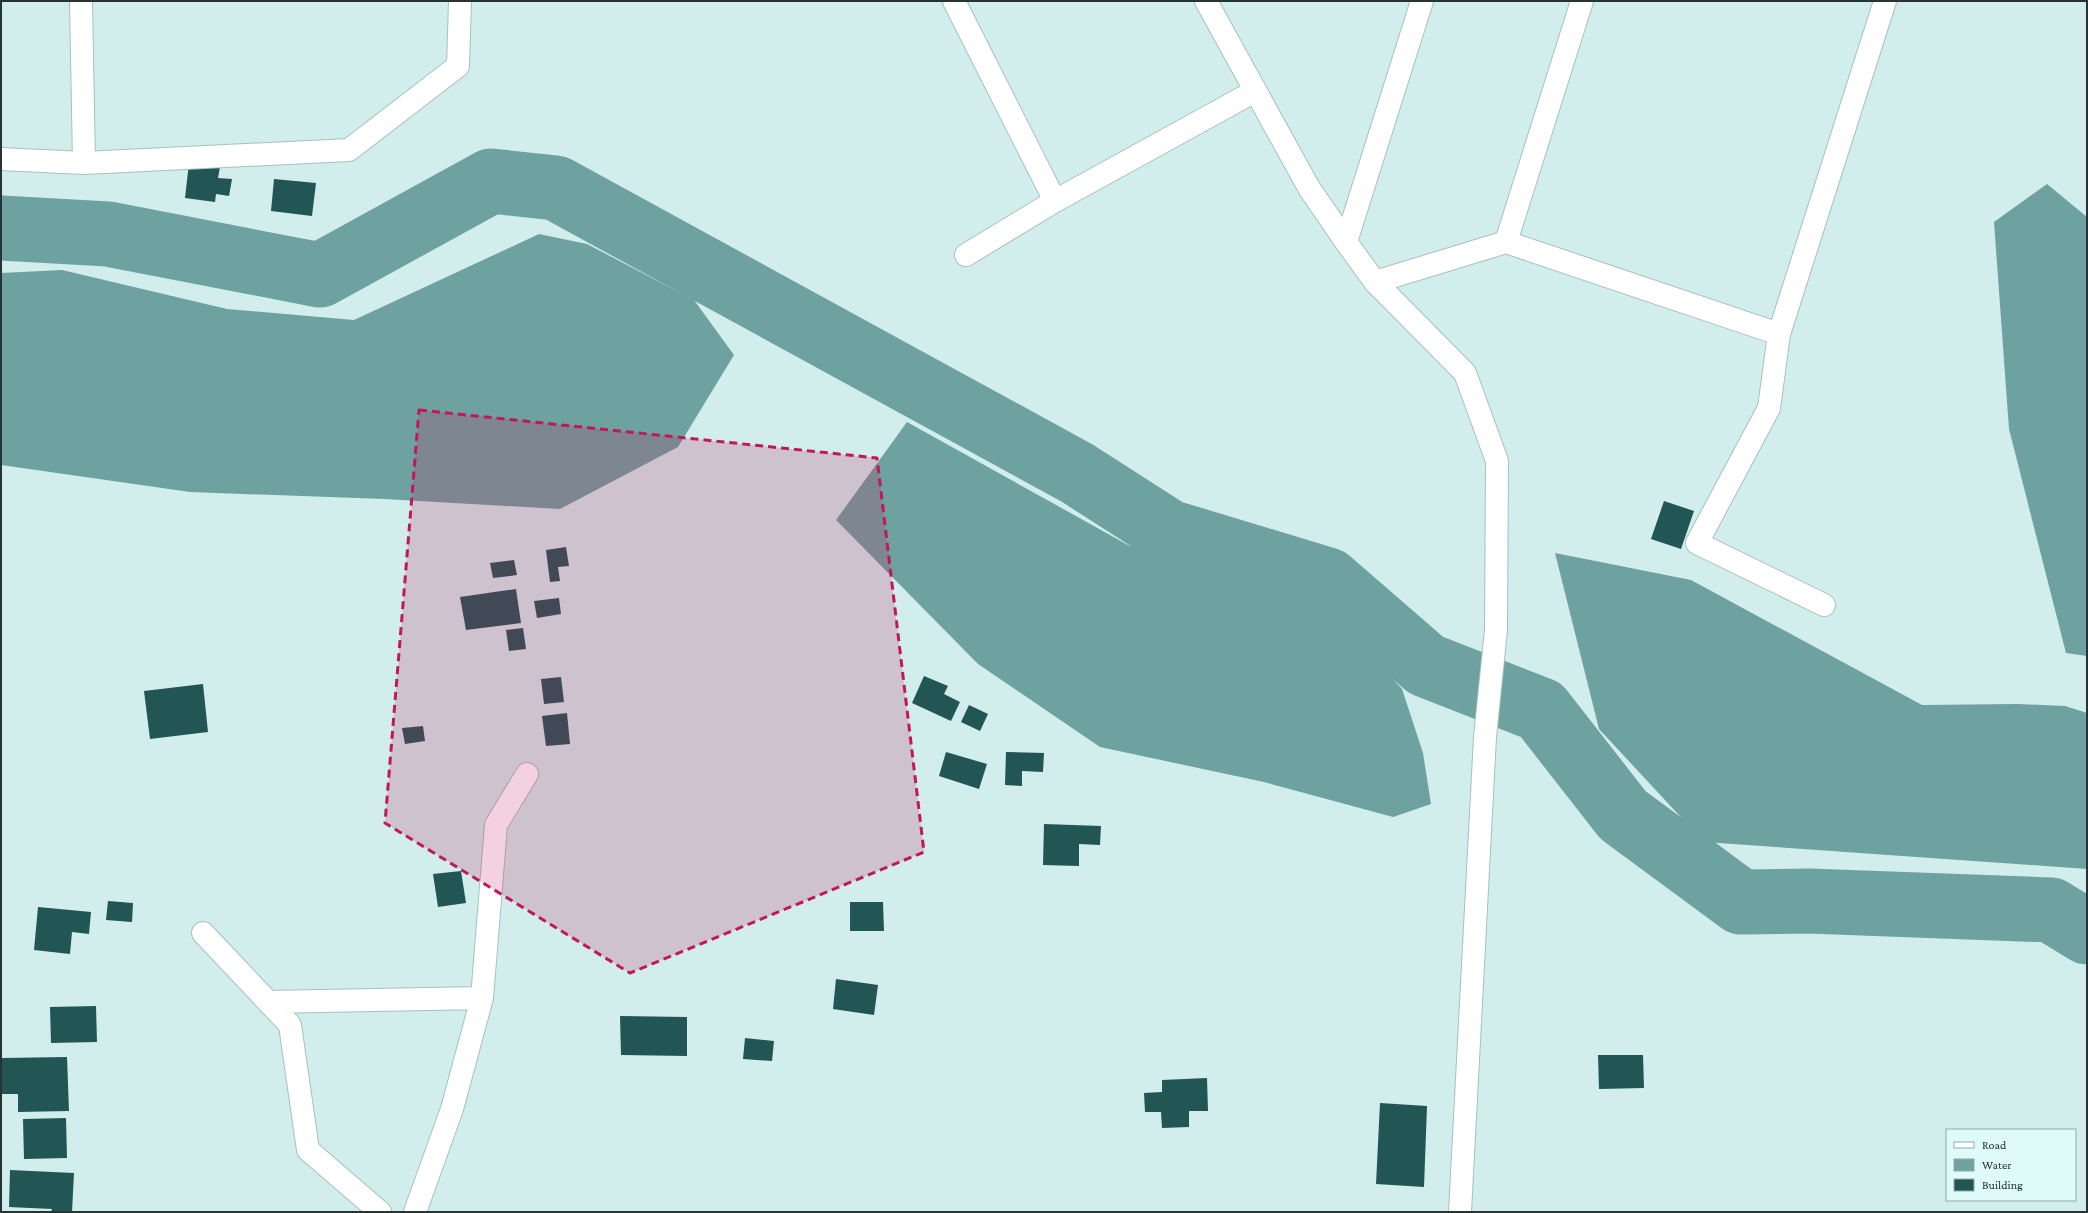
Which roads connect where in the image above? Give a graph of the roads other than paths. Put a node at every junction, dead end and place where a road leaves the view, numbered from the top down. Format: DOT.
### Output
graph roads {
  1 [pos="81,1"];
  2 [pos="460,1"];
  3 [pos="954,1"];
  4 [pos="1206,1"];
  5 [pos="1422,1"];
  6 [pos="1582,1"];
  7 [pos="1885,1"];
  8 [pos="1255,91"];
  9 [pos="1,159"];
  10 [pos="84,163"];
  11 [pos="1055,201"];
  12 [pos="1346,242"];
  13 [pos="1506,242"];
  14 [pos="966,255"];
  15 [pos="1374,282"];
  16 [pos="1780,334"];
  17 [pos="1824,605"];
  18 [pos="527,774"];
  19 [pos="203,933"];
  20 [pos="482,998"];
  21 [pos="268,1002"];
  22 [pos="380,1212"];
  23 [pos="415,1212"];
  24 [pos="1460,1212"];
  1 -- 10 [label="street"];
  2 -- 10 [label="street"];
  3 -- 11 [label="street"];
  4 -- 8 [label="street"];
  5 -- 12 [label="street"];
  6 -- 13 [label="street"];
  7 -- 16 [label="street"];
  8 -- 11 [label="street"];
  8 -- 12 [label="street"];
  9 -- 10 [label="street"];
  11 -- 14 [label="street"];
  12 -- 15 [label="street"];
  13 -- 15 [label="street"];
  13 -- 16 [label="street"];
  15 -- 24 [label="street"];
  16 -- 17 [label="street"];
  18 -- 20 [label="street"];
  19 -- 21 [label="street"];
  20 -- 21 [label="street"];
  20 -- 23 [label="street"];
  21 -- 22 [label="street"];
}
